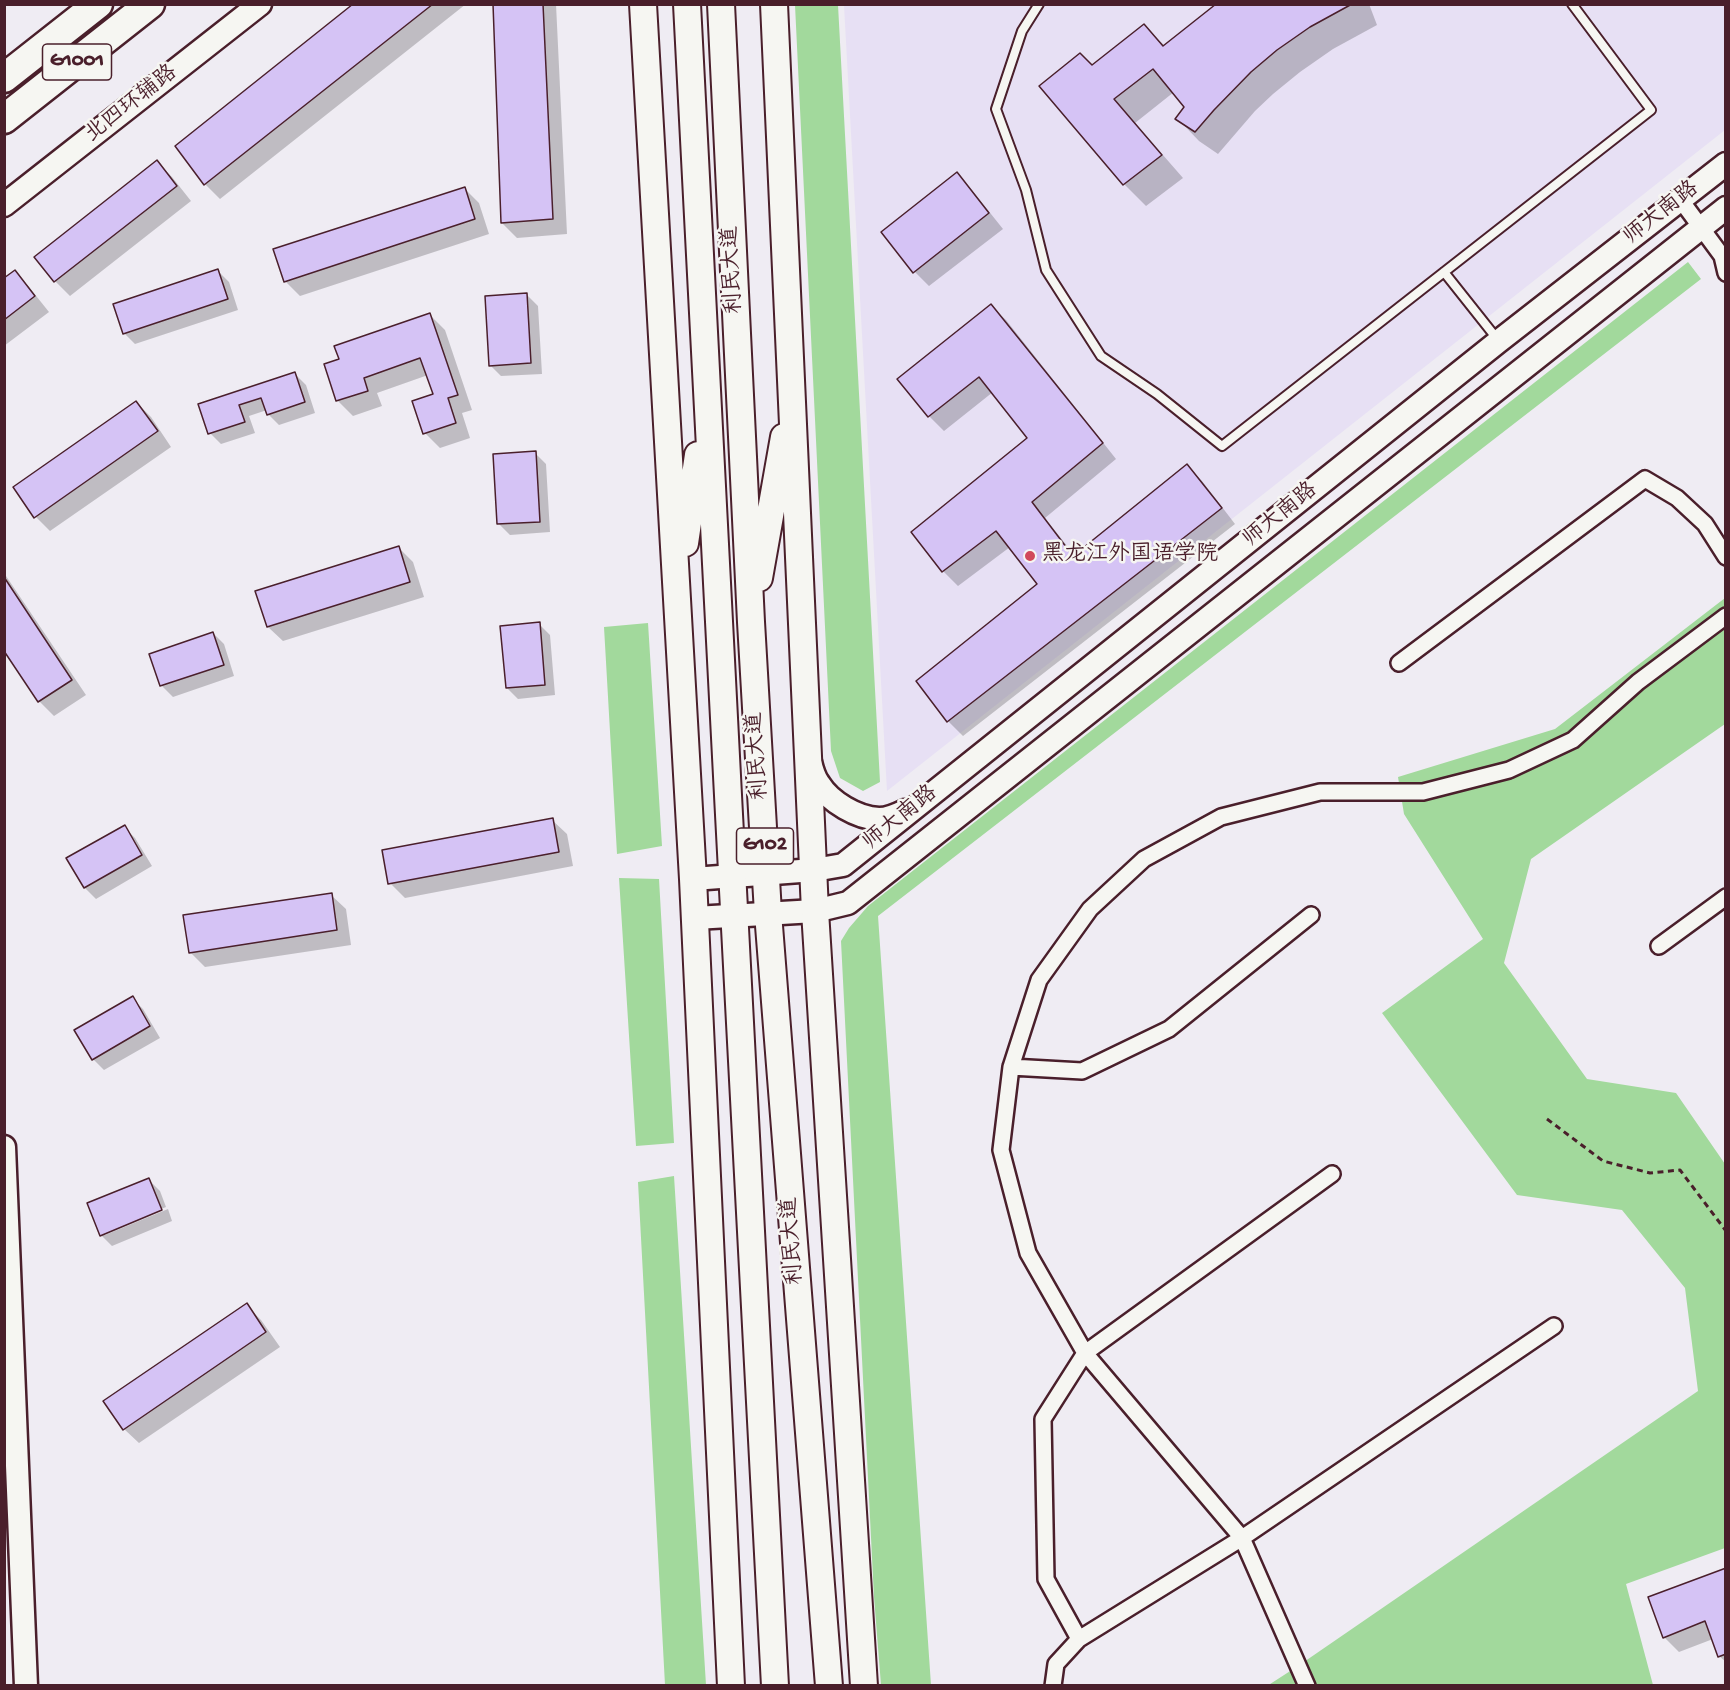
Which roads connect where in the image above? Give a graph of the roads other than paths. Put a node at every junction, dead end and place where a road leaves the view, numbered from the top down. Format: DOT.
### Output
graph roads {
  1 [pos="98,4"];
  2 [pos="150,4"];
  3 [pos="260,4"];
  4 [pos="643,4"];
  5 [pos="687,4"];
  6 [pos="721,4"];
  7 [pos="774,4"];
  8 [pos="1039,4"];
  9 [pos="1572,4"];
  10 [pos="4,78"];
  11 [pos="4,119"];
  12 [pos="1725,164"];
  13 [pos="1680,200"];
  14 [pos="4,205"];
  15 [pos="1725,208"];
  16 [pos="1701,227"];
  17 [pos="1444,272"];
  18 [pos="1725,273"];
  19 [pos="1499,341"];
  20 [pos="793,389"];
  21 [pos="707,401"];
  22 [pos="1725,557"];
  23 [pos="677,593"];
  24 [pos="1725,616"];
  25 [pos="751,622"];
  26 [pos="1399,663"];
  27 [pos="809,759"];
  28 [pos="920,804"];
  29 [pos="814,870"];
  30 [pos="766,874"];
  31 [pos="732,876"];
  32 [pos="693,879"];
  33 [pos="1725,897"];
  34 [pos="815,911"];
  35 [pos="768,913"];
  36 [pos="1311,915"];
  37 [pos="735,916"];
  38 [pos="695,918"];
  39 [pos="1659,946"];
  40 [pos="1011,1067"];
  41 [pos="4,1147"];
  42 [pos="1332,1174"];
  43 [pos="1554,1326"];
  44 [pos="1085,1353"];
  45 [pos="1242,1538"];
  46 [pos="1079,1639"];
  47 [pos="26,1686"];
  48 [pos="731,1686"];
  49 [pos="775,1686"];
  50 [pos="828,1686"];
  51 [pos="864,1686"];
  52 [pos="1053,1686"];
  53 [pos="1307,1686"];
  1 -- 10 [label="highway, G1001"];
  2 -- 11 [label="highway, G1001"];
  3 -- 14 [label="main road, 北四环辅路"];
  4 -- 23 [label="highway"];
  5 -- 21 [label="highway, 利民大道 / G102"];
  6 -- 25 [label="highway, 利民大道 / G102"];
  7 -- 20 [label="highway"];
  8 -- 17 [label="lane"];
  9 -- 17 [label="lane"];
  12 -- 13 [label="main road, 师大南路"];
  13 -- 16 [label="street"];
  13 -- 19 [label="main road, 师大南路"];
  15 -- 16 [label="main road, 师大南路"];
  16 -- 18 [label="street"];
  16 -- 34 [label="main road, 师大南路"];
  17 -- 19 [label="lane"];
  19 -- 28 [label="main road, 师大南路"];
  20 -- 25 [label="highway"];
  20 -- 27 [label="highway"];
  21 -- 23 [label="highway"];
  21 -- 31 [label="highway, 利民大道 / G102"];
  22 -- 26 [label="street"];
  23 -- 32 [label="highway"];
  24 -- 40 [label="street"];
  25 -- 30 [label="highway, 利民大道 / G102"];
  27 -- 28 [label="main road"];
  27 -- 29 [label="highway"];
  28 -- 29 [label="main road, 师大南路"];
  29 -- 30 [label="main road, 师大南路"];
  29 -- 34 [label="highway"];
  30 -- 31 [label="main road, 师大南路"];
  30 -- 35 [label="highway, 利民大道 / G102"];
  31 -- 32 [label="main road, 师大南路"];
  31 -- 37 [label="highway, 利民大道 / G102"];
  32 -- 38 [label="highway"];
  33 -- 39 [label="street"];
  34 -- 35 [label="main road, 师大南路"];
  34 -- 51 [label="highway"];
  35 -- 37 [label="main road, 师大南路"];
  35 -- 50 [label="highway, 利民大道 / G102"];
  36 -- 40 [label="street"];
  37 -- 38 [label="main road, 师大南路"];
  37 -- 49 [label="highway, 利民大道 / G102"];
  38 -- 48 [label="highway"];
  40 -- 44 [label="street"];
  41 -- 47 [label="main road"];
  42 -- 44 [label="street"];
  43 -- 45 [label="street"];
  44 -- 45 [label="street"];
  44 -- 46 [label="street"];
  45 -- 46 [label="street"];
  45 -- 53 [label="street"];
  46 -- 52 [label="street"];
}
